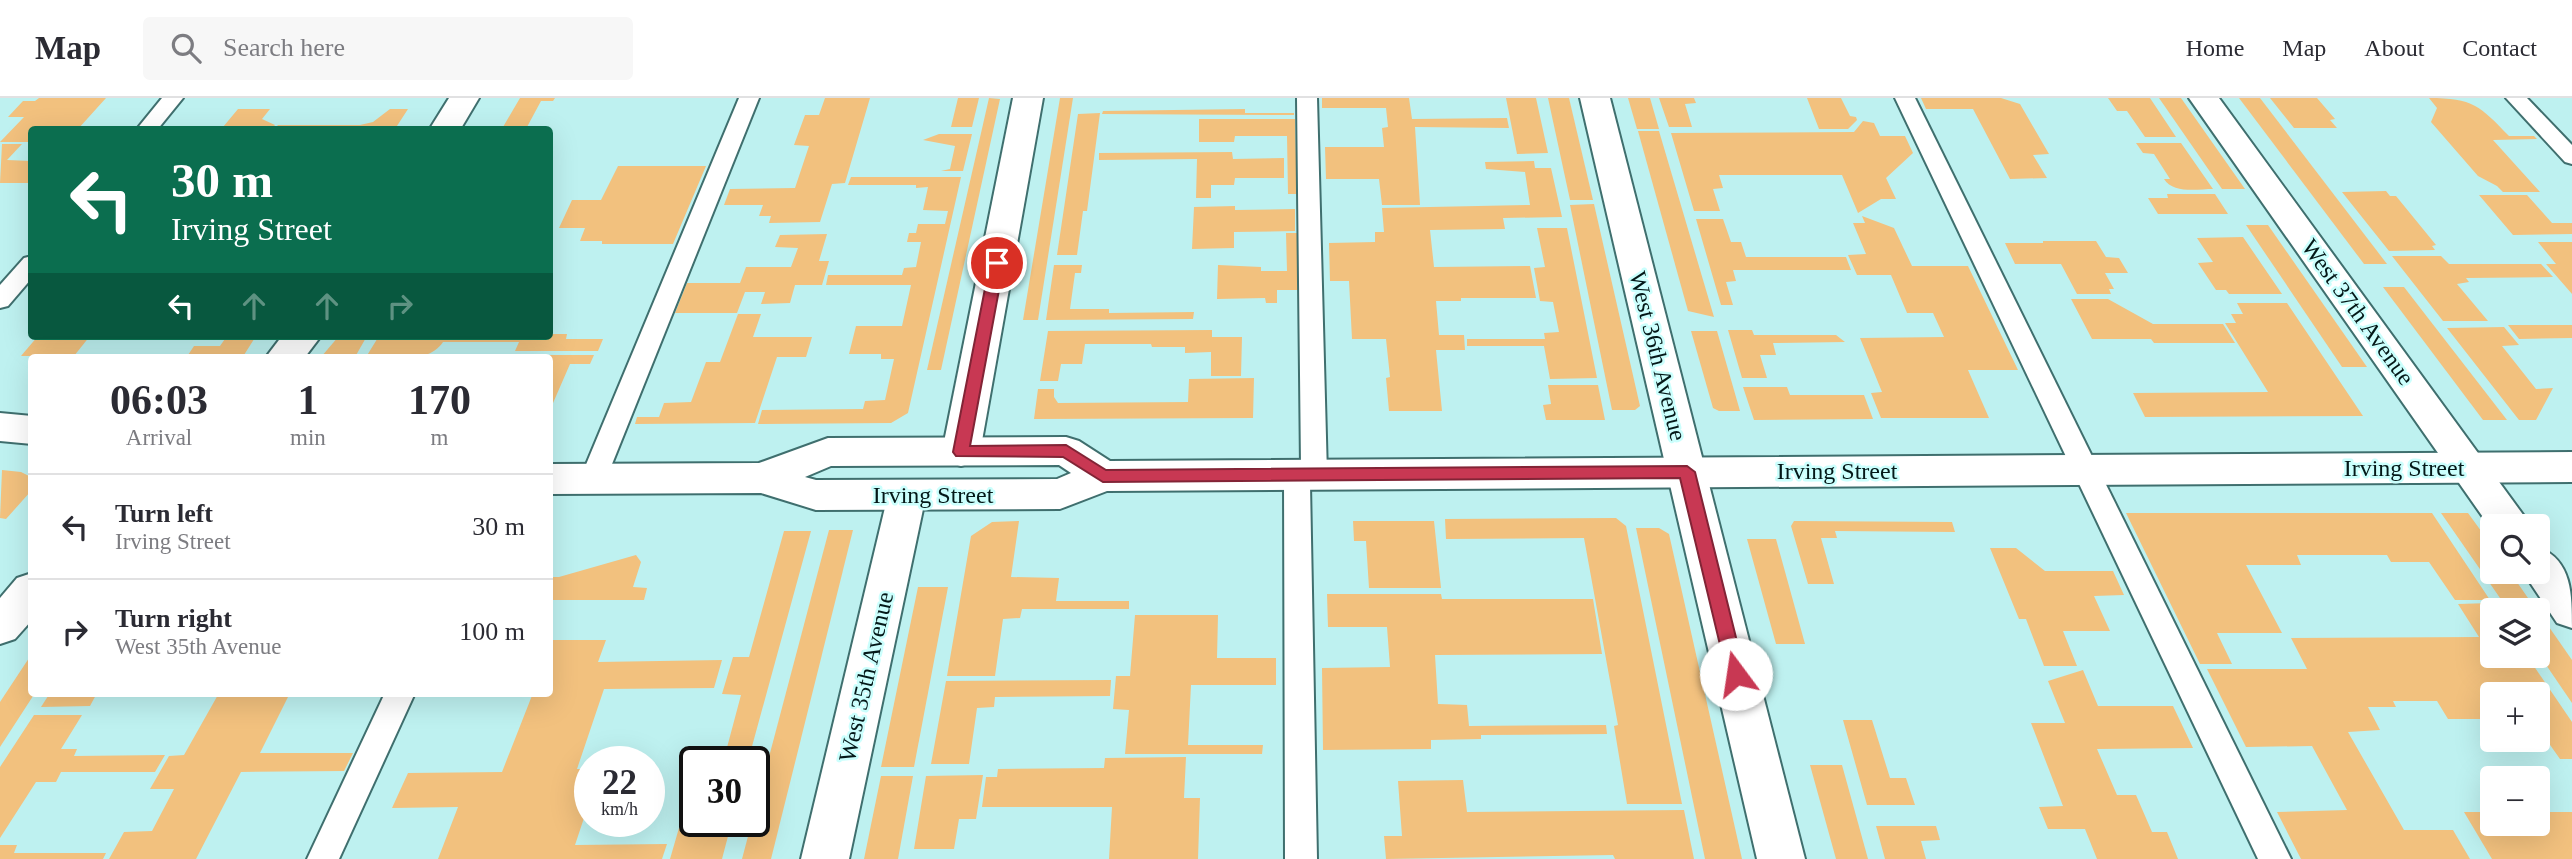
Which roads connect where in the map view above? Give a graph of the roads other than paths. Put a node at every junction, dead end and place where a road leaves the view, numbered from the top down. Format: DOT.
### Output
graph roads {
  1 [pos="173,98"];
  2 [pos="464,98"];
  3 [pos="749,98"];
  4 [pos="1028,98"];
  5 [pos="1307,98"];
  6 [pos="1595,98"];
  7 [pos="1905,98"];
  8 [pos="2204,98"];
  9 [pos="2516,98"];
  10 [pos="149,126"];
  11 [pos="446,126"];
  12 [pos="2572,157"];
  13 [pos="28,268"];
  14 [pos="0,300"];
  15 [pos="299,340"];
  16 [pos="287,354"];
  17 [pos="0,426"];
  18 [pos="28,430"];
  19 [pos="961,452"];
  20 [pos="2572,467"];
  21 [pos="2469,468"];
  22 [pos="2086,470"];
  23 [pos="1687,472"];
  24 [pos="1305,475"];
  25 [pos="1103,476"];
  26 [pos="761,478"];
  27 [pos="553,479"];
  28 [pos="593,479"];
  29 [pos="907,495"];
  30 [pos="2503,514"];
  31 [pos="2550,580"];
  32 [pos="28,595"];
  33 [pos="2572,611"];
  34 [pos="0,627"];
  35 [pos="398,697"];
  36 [pos="323,859"];
  37 [pos="825,859"];
  38 [pos="1301,859"];
  39 [pos="1781,859"];
  40 [pos="2274,859"];
  1 -- 10 [label="lane"];
  2 -- 11 [label="street"];
  3 -- 28 [label="lane"];
  4 -- 19 [label="street"];
  5 -- 24 [label="lane"];
  6 -- 23 [label="street, West 36th Avenue"];
  7 -- 22 [label="lane"];
  8 -- 21 [label="street, West 37th Avenue"];
  9 -- 12 [label="lane"];
  13 -- 14 [label="lane"];
  15 -- 16 [label="street"];
  17 -- 18 [label="street"];
  19 -- 25 [label="street, Irving Street"];
  19 -- 26 [label="street, Irving Street"];
  20 -- 21 [label="street, Irving Street"];
  21 -- 22 [label="street, Irving Street"];
  21 -- 30 [label="street, West 37th Avenue"];
  22 -- 23 [label="street, Irving Street"];
  22 -- 40 [label="lane"];
  23 -- 24 [label="street, Irving Street"];
  23 -- 39 [label="street, West 36th Avenue"];
  24 -- 25 [label="street, Irving Street"];
  24 -- 38 [label="lane"];
  25 -- 29 [label="street, Irving Street"];
  26 -- 28 [label="street, Irving Street"];
  26 -- 29 [label="street, Irving Street"];
  27 -- 28 [label="street, Irving Street"];
  29 -- 37 [label="street, West 35th Avenue"];
  31 -- 33 [label="street"];
  32 -- 34 [label="street"];
  35 -- 36 [label="lane"];
}
